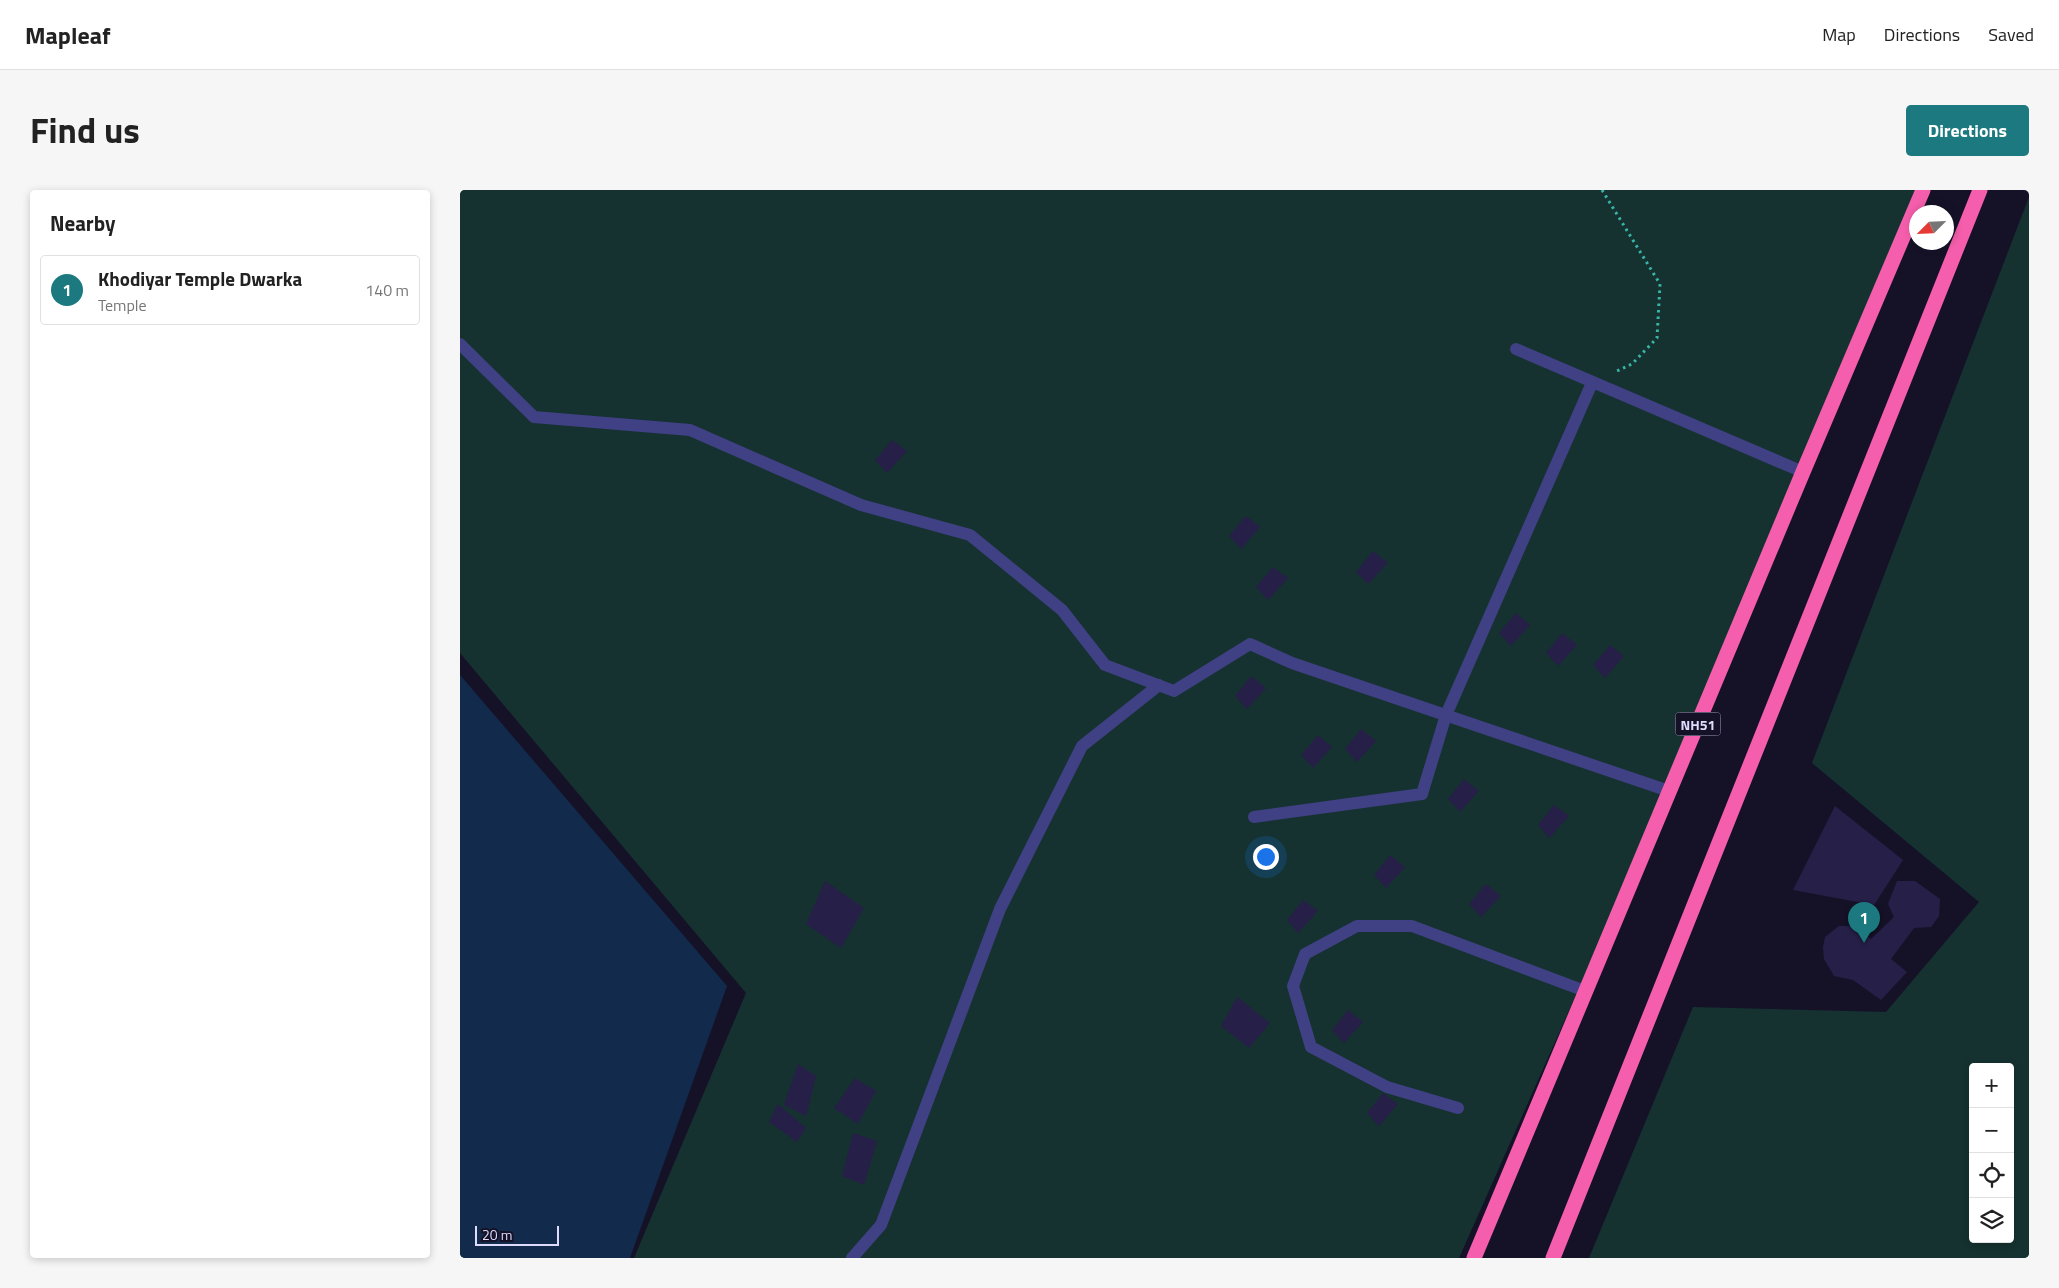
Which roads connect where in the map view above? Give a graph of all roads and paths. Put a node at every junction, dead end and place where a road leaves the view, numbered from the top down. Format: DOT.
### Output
graph roads {
  1 [pos="1602,190"];
  2 [pos="1923,190"];
  3 [pos="1980,190"];
  4 [pos="460,344"];
  5 [pos="1516,350"];
  6 [pos="1592,383"];
  7 [pos="1803,472"];
  8 [pos="1158,685"];
  9 [pos="1446,715"];
  10 [pos="1669,791"];
  11 [pos="1254,817"];
  12 [pos="1585,992"];
  13 [pos="1458,1108"];
  14 [pos="852,1258"];
  15 [pos="1474,1258"];
  16 [pos="1553,1258"];
  1 -- 6 [label="path"];
  2 -- 7 [label="highway, NH51"];
  3 -- 16 [label="highway"];
  4 -- 8 [label="street"];
  5 -- 6 [label="street"];
  6 -- 7 [label="street"];
  6 -- 9 [label="street"];
  7 -- 10 [label="highway, NH51"];
  8 -- 9 [label="street"];
  8 -- 14 [label="street"];
  9 -- 10 [label="street"];
  9 -- 11 [label="street"];
  10 -- 12 [label="highway, NH51"];
  12 -- 13 [label="street"];
  12 -- 15 [label="highway, NH51"];
}
